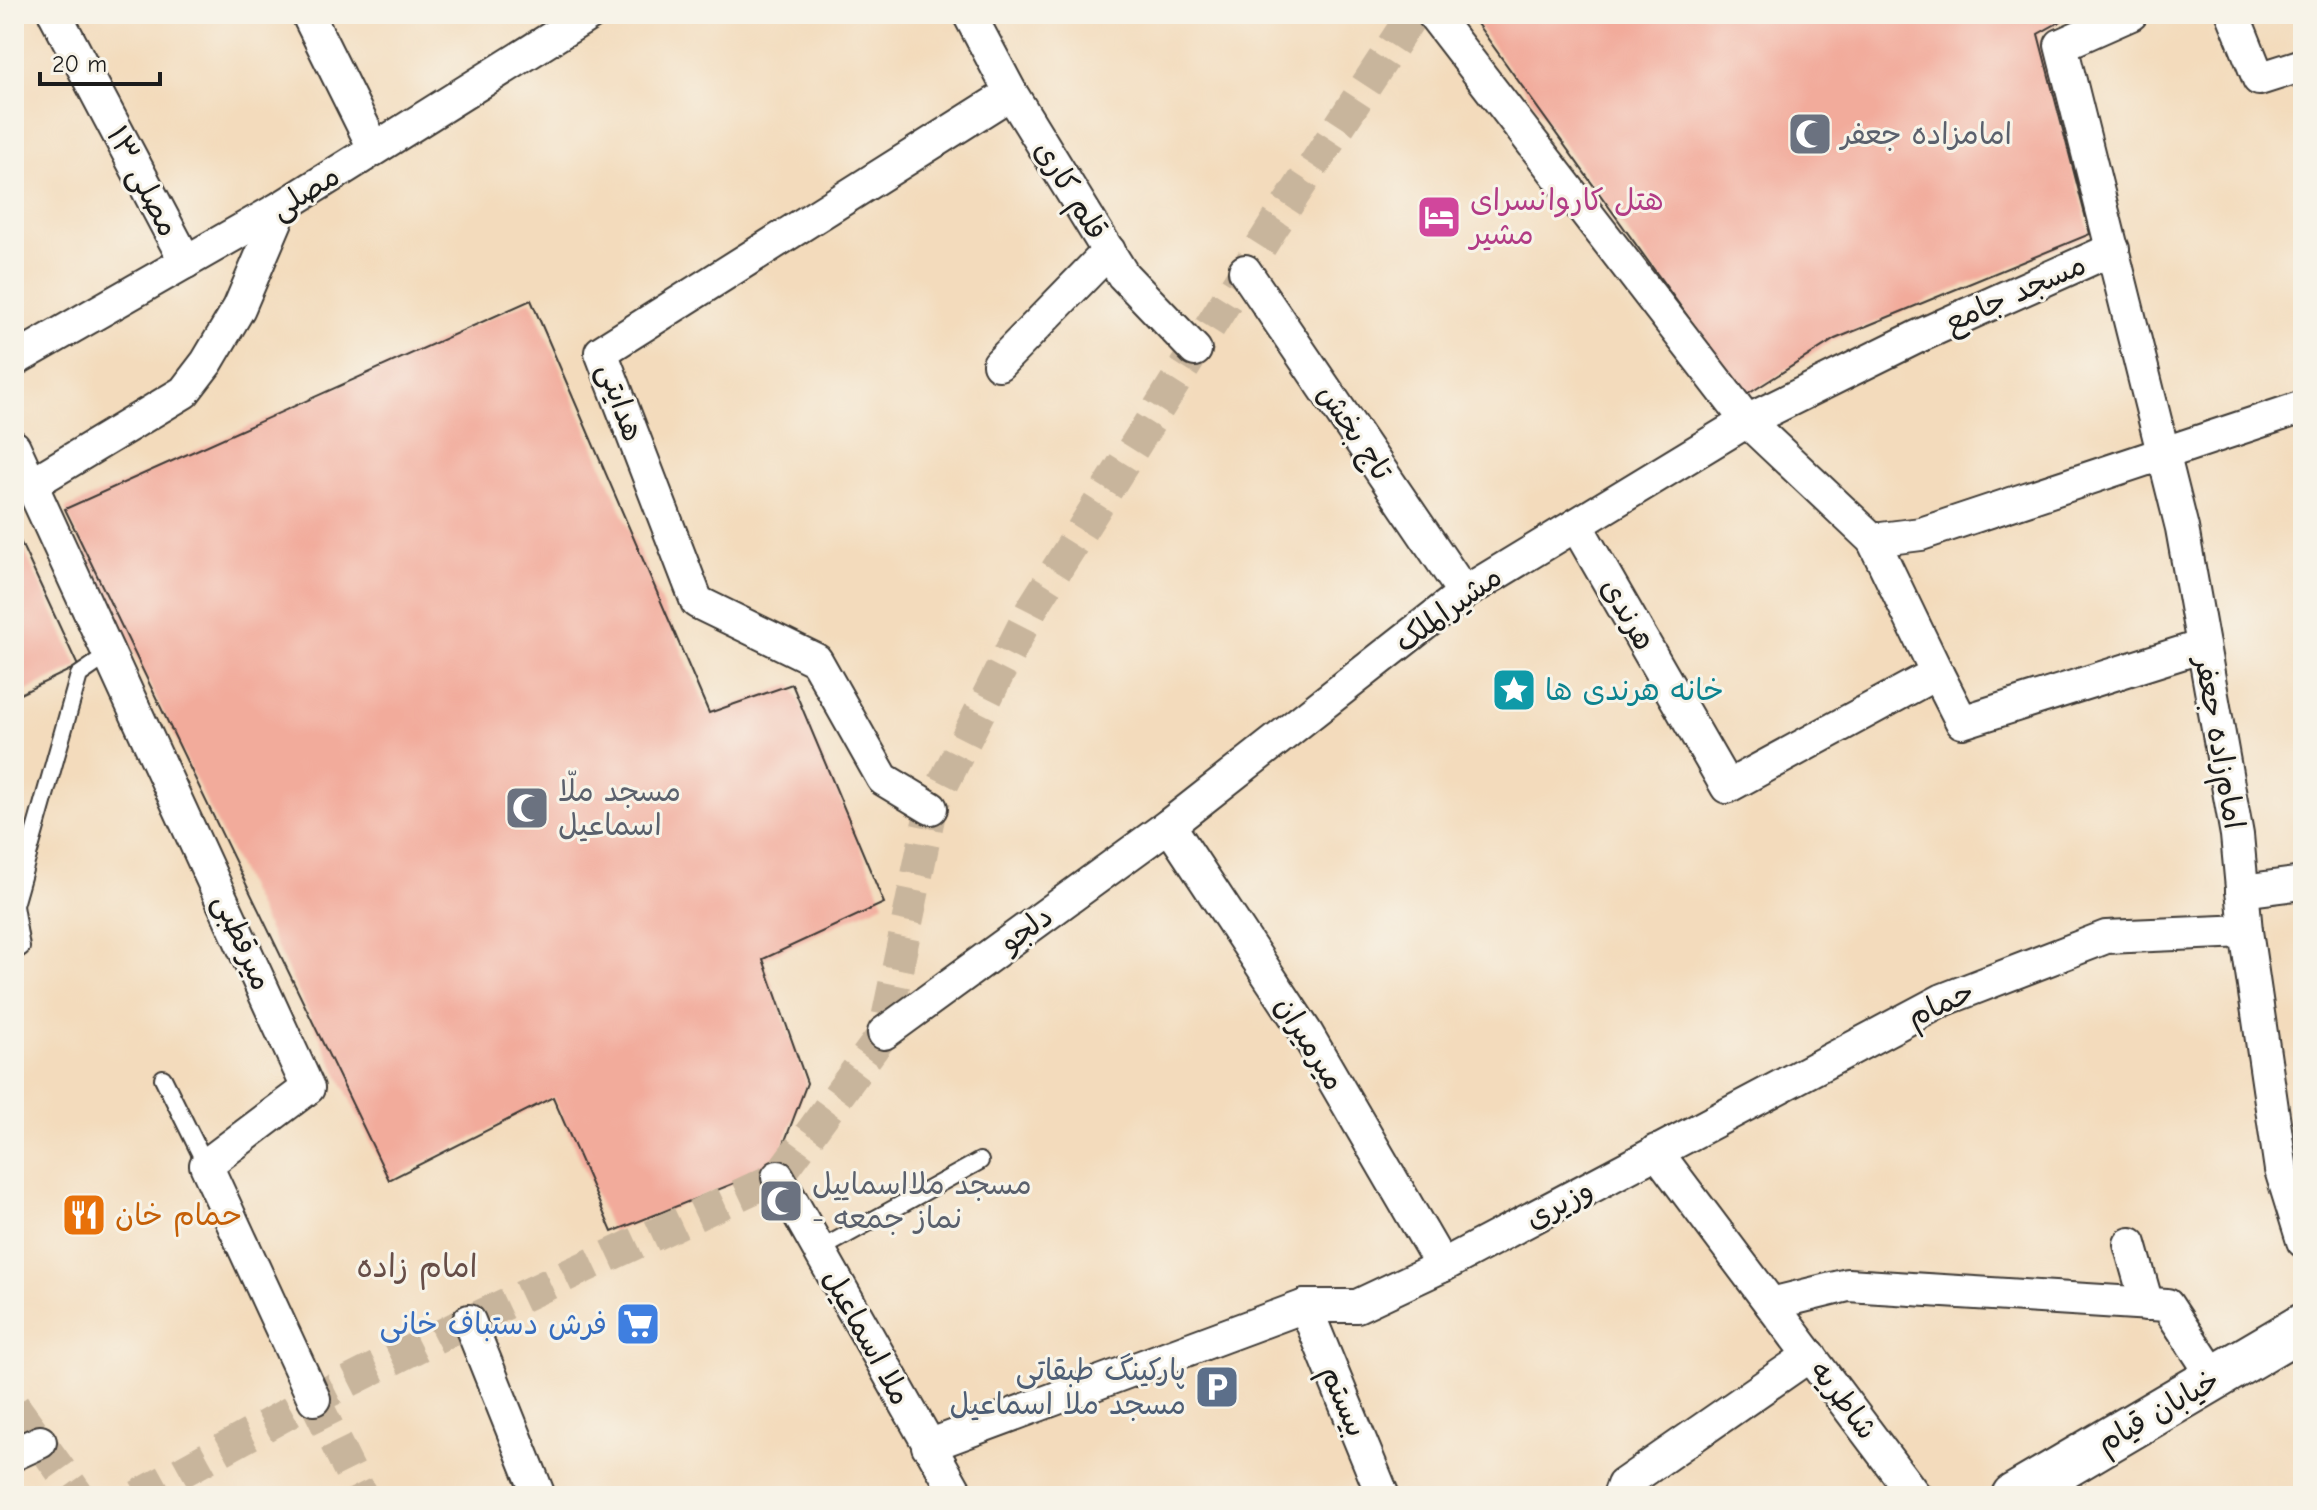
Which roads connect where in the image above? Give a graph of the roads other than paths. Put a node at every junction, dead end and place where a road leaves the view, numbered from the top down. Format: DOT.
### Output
graph roads {
  1 [pos="55,14"];
  2 [pos="590,14"];
  3 [pos="969,14"];
  4 [pos="1433,14"];
  5 [pos="2131,14"];
  6 [pos="2233,14"];
  7 [pos="310,19"];
  8 [pos="544,26"];
  9 [pos="2303,65"];
  10 [pos="1011,93"];
  11 [pos="374,148"];
  12 [pos="282,207"];
  13 [pos="2113,249"];
  14 [pos="1109,251"];
  15 [pos="186,262"];
  16 [pos="1245,271"];
  17 [pos="1195,350"];
  18 [pos="14,360"];
  19 [pos="999,364"];
  20 [pos="2303,407"];
  21 [pos="1747,421"];
  22 [pos="14,447"];
  23 [pos="2163,453"];
  24 [pos="23,486"];
  25 [pos="1576,525"];
  26 [pos="1873,540"];
  27 [pos="1464,593"];
  28 [pos="2203,646"];
  29 [pos="111,653"];
  30 [pos="1937,673"];
  31 [pos="931,808"];
  32 [pos="1169,825"];
  33 [pos="2303,883"];
  34 [pos="2242,891"];
  35 [pos="14,905"];
  36 [pos="2246,931"];
  37 [pos="14,952"];
  38 [pos="884,1033"];
  39 [pos="163,1078"];
  40 [pos="1656,1151"];
  41 [pos="980,1161"];
  42 [pos="206,1165"];
  43 [pos="778,1177"];
  44 [pos="2303,1241"];
  45 [pos="2130,1244"];
  46 [pos="819,1250"];
  47 [pos="1442,1266"];
  48 [pos="1771,1304"];
  49 [pos="2147,1304"];
  50 [pos="1305,1306"];
  51 [pos="469,1321"];
  52 [pos="2303,1326"];
  53 [pos="1810,1355"];
  54 [pos="2215,1378"];
  55 [pos="314,1399"];
  56 [pos="928,1446"];
  57 [pos="539,1496"];
  58 [pos="958,1496"];
  59 [pos="1383,1496"];
  60 [pos="1619,1496"];
  61 [pos="1915,1496"];
  62 [pos="2014,1496"];
  1 -- 15 [label="street, مصلی ۱۳"];
  2 -- 8 [label="street, مصلی"];
  3 -- 10 [label="street, قلم کاری"];
  4 -- 21 [label="street"];
  5 -- 13 [label="street, مسجد جامع"];
  6 -- 9 [label="street"];
  7 -- 11 [label="street"];
  8 -- 11 [label="street, مصلی"];
  10 -- 14 [label="street, قلم کاری"];
  10 -- 31 [label="street, هدایتی"];
  11 -- 12 [label="street, مصلی"];
  12 -- 15 [label="street, مصلی"];
  12 -- 24 [label="street"];
  13 -- 21 [label="street, مسجد جامع"];
  13 -- 23 [label="street, امام‌زاده جعفر"];
  14 -- 17 [label="street, قلم کاری"];
  14 -- 19 [label="street"];
  15 -- 18 [label="street, مصلی"];
  16 -- 27 [label="street, تاج بخش"];
  20 -- 23 [label="street"];
  21 -- 25 [label="street, مشیرالملک"];
  21 -- 26 [label="street"];
  22 -- 24 [label="street, میرقطبی"];
  23 -- 26 [label="street"];
  23 -- 28 [label="street, امام‌زاده جعفر"];
  24 -- 29 [label="street, میرقطبی"];
  25 -- 27 [label="street, مشیرالملک"];
  25 -- 30 [label="street, هرندی"];
  26 -- 30 [label="street"];
  27 -- 32 [label="street, مشیرالملک"];
  28 -- 30 [label="street"];
  28 -- 34 [label="street, امام‌زاده جعفر"];
  29 -- 35 [label="lane"];
  29 -- 42 [label="street, میرقطبی"];
  32 -- 38 [label="street, دلجو"];
  32 -- 47 [label="street, میرمیران"];
  33 -- 34 [label="street"];
  34 -- 36 [label="street, امام‌زاده جعفر"];
  35 -- 37 [label="lane"];
  36 -- 40 [label="street, حمام"];
  36 -- 44 [label="street, امام‌زاده جعفر"];
  39 -- 42 [label="lane"];
  40 -- 47 [label="street, وزیری"];
  40 -- 48 [label="street"];
  41 -- 46 [label="lane"];
  42 -- 55 [label="street"];
  43 -- 46 [label="street, ملا اسماعیل"];
  45 -- 49 [label="street"];
  46 -- 56 [label="street, ملا اسماعیل"];
  47 -- 50 [label="street, وزیری"];
  48 -- 49 [label="street"];
  48 -- 53 [label="street, شاطریه"];
  49 -- 54 [label="street"];
  50 -- 56 [label="street, وزیری"];
  50 -- 59 [label="street, بیستم"];
  51 -- 57 [label="street"];
  52 -- 54 [label="main road, خیابان قیام"];
  53 -- 60 [label="street"];
  53 -- 61 [label="street, شاطریه"];
  54 -- 62 [label="main road, خیابان قیام"];
  56 -- 58 [label="street, ملا اسماعیل"];
}
